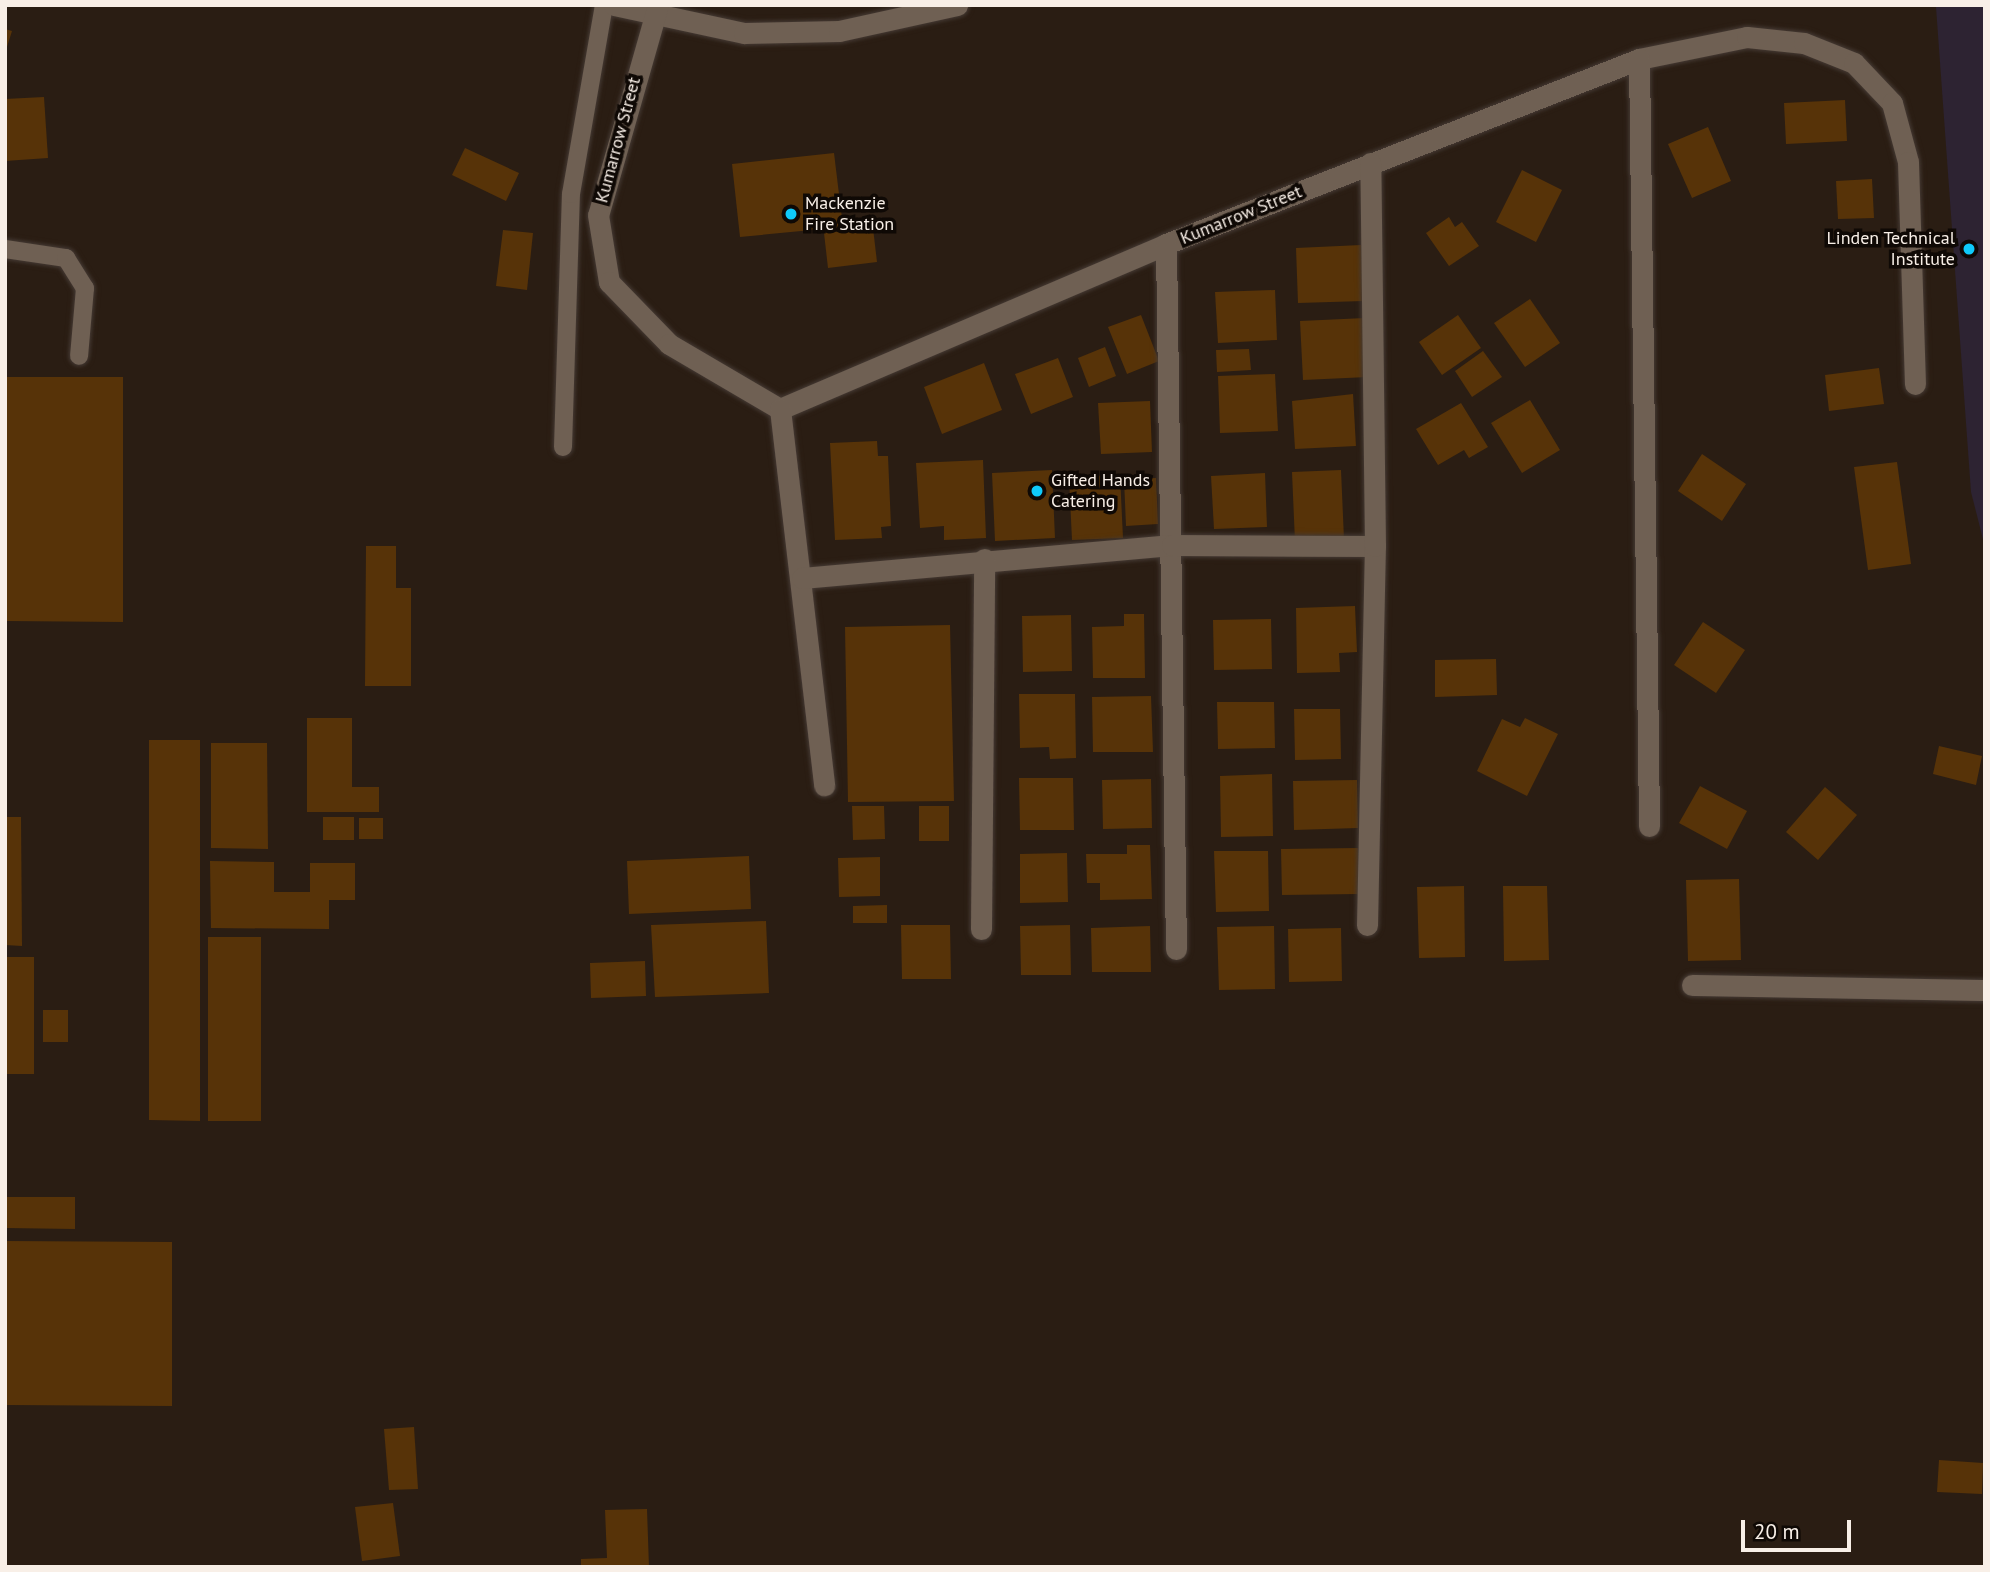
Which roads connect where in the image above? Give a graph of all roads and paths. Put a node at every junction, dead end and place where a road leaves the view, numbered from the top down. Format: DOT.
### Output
graph roads {
  1 [pos="604,5"];
  2 [pos="614,5"];
  3 [pos="957,5"];
  4 [pos="940,9"];
  5 [pos="654,11"];
  6 [pos="1639,59"];
  7 [pos="1370,163"];
  8 [pos="1166,244"];
  9 [pos="5,248"];
  10 [pos="79,356"];
  11 [pos="1915,384"];
  12 [pos="780,410"];
  13 [pos="563,447"];
  14 [pos="1172,545"];
  15 [pos="1375,546"];
  16 [pos="984,559"];
  17 [pos="802,578"];
  18 [pos="824,785"];
  19 [pos="1649,826"];
  20 [pos="1367,925"];
  21 [pos="981,929"];
  22 [pos="1176,949"];
  23 [pos="1692,985"];
  24 [pos="1985,990"];
  1 -- 13 [label="lane"];
  2 -- 5 [label="street"];
  3 -- 4 [label="street"];
  4 -- 5 [label="street"];
  5 -- 12 [label="street, Kumarrow Street"];
  6 -- 7 [label="street, Kumarrow Street"];
  6 -- 11 [label="street, Kumarrow Street"];
  6 -- 19 [label="street"];
  7 -- 8 [label="street, Kumarrow Street"];
  7 -- 15 [label="street"];
  8 -- 12 [label="street, Kumarrow Street"];
  8 -- 14 [label="street"];
  9 -- 10 [label="lane"];
  12 -- 17 [label="street"];
  14 -- 15 [label="street"];
  14 -- 16 [label="street"];
  14 -- 22 [label="street"];
  15 -- 20 [label="street"];
  16 -- 17 [label="street"];
  16 -- 21 [label="street"];
  17 -- 18 [label="street"];
  23 -- 24 [label="street"];
}
